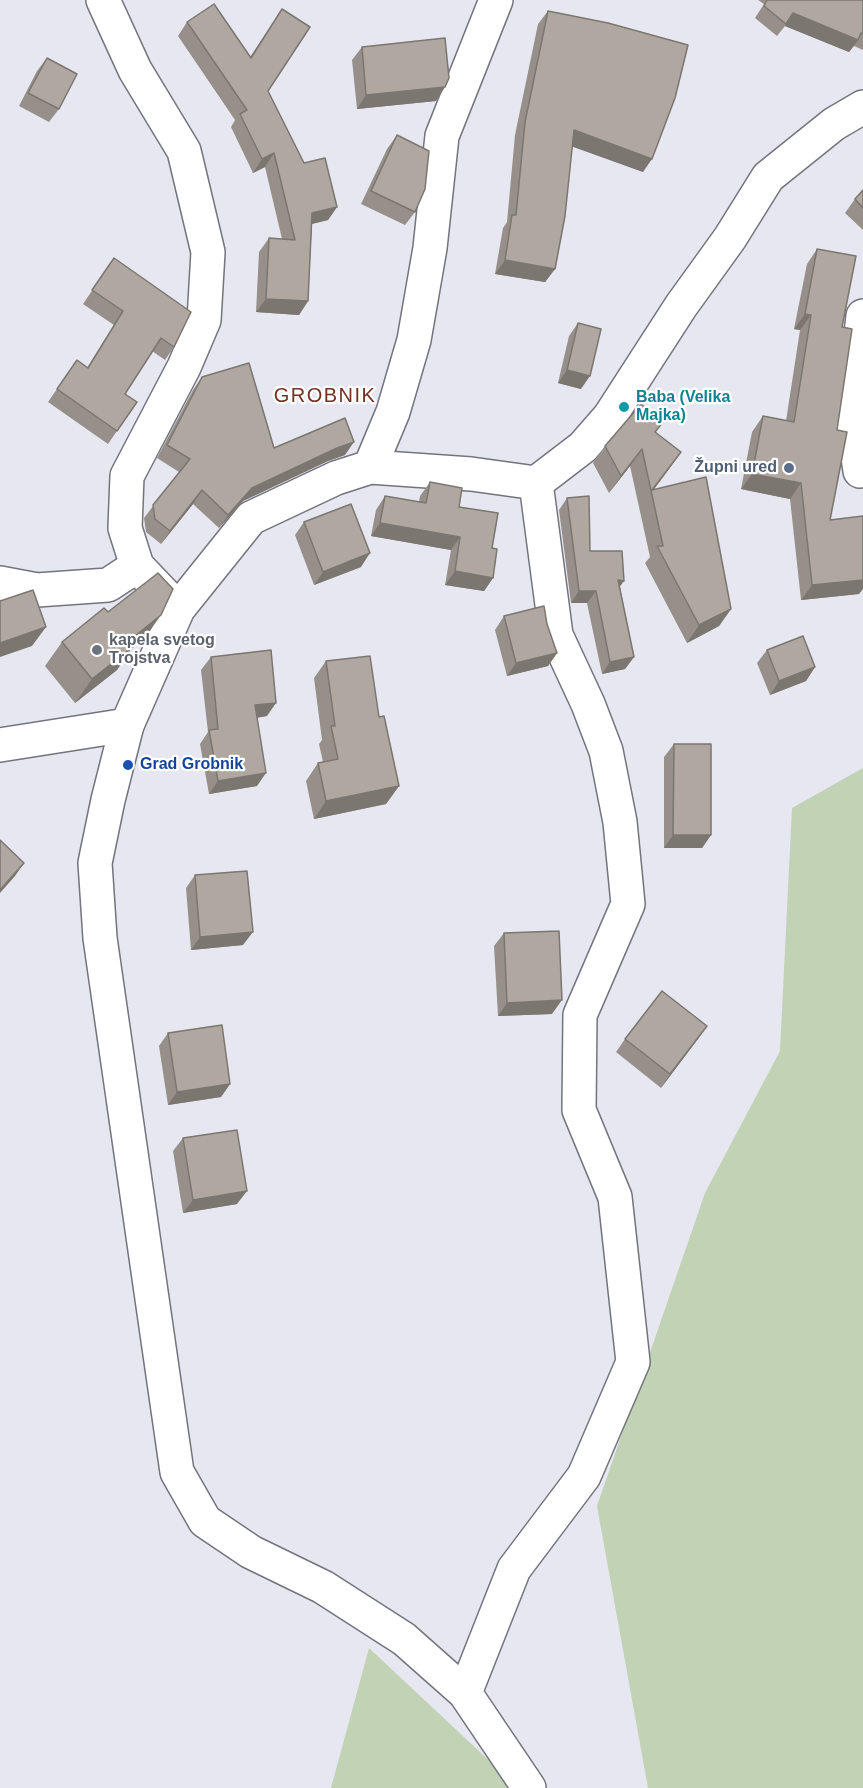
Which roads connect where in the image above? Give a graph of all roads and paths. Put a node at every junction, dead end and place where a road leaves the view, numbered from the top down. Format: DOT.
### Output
graph roads {
  1 [pos="103,0"];
  2 [pos="496,0"];
  3 [pos="863,106"];
  4 [pos="863,316"];
  5 [pos="370,467"];
  6 [pos="860,471"];
  7 [pos="536,483"];
  8 [pos="136,566"];
  9 [pos="0,583"];
  10 [pos="178,609"];
  11 [pos="127,725"];
  12 [pos="0,745"];
  13 [pos="465,1694"];
  14 [pos="529,1788"];
  1 -- 8 [label="street"];
  2 -- 5 [label="street"];
  3 -- 7 [label="street"];
  4 -- 6 [label="street"];
  5 -- 7 [label="street"];
  5 -- 10 [label="street"];
  7 -- 13 [label="street"];
  8 -- 9 [label="street"];
  8 -- 10 [label="street"];
  10 -- 11 [label="street"];
  11 -- 12 [label="street"];
  11 -- 13 [label="street"];
  13 -- 14 [label="street"];
}
